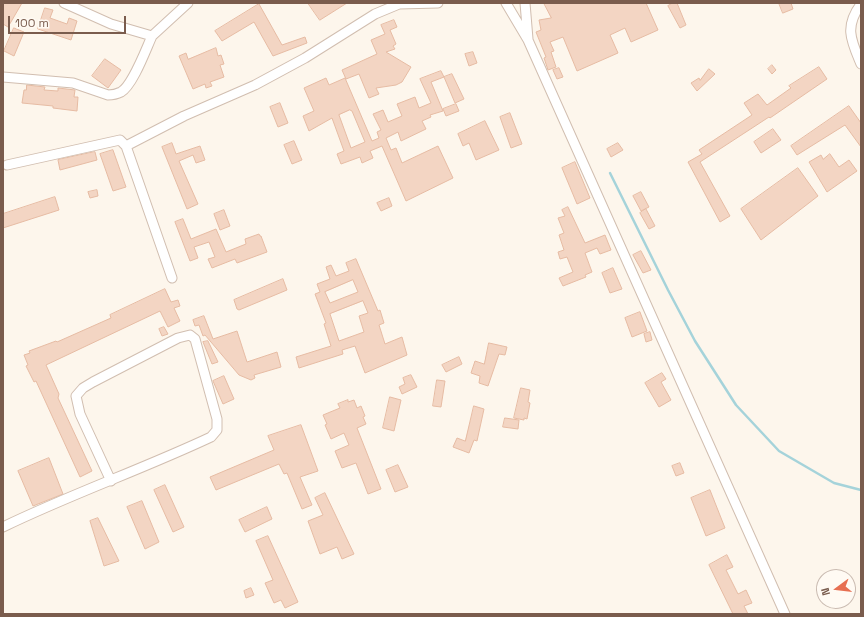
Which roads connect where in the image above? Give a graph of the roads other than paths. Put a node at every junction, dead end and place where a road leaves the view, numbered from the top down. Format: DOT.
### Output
graph roads {
  1 [pos="64,3"];
  2 [pos="188,3"];
  3 [pos="438,3"];
  4 [pos="501,3"];
  5 [pos="506,3"];
  6 [pos="525,3"];
  7 [pos="530,3"];
  8 [pos="398,4"];
  9 [pos="861,4"];
  10 [pos="512,13"];
  11 [pos="527,13"];
  12 [pos="152,36"];
  13 [pos="528,40"];
  14 [pos="861,64"];
  15 [pos="3,76"];
  16 [pos="126,146"];
  17 [pos="7,164"];
  18 [pos="172,278"];
  19 [pos="111,481"];
  20 [pos="3,527"];
  21 [pos="785,614"];
  1 -- 12 [label="street"];
  2 -- 12 [label="street"];
  3 -- 8 [label="street"];
  4 -- 10 [label="street"];
  5 -- 10 [label="street"];
  6 -- 11 [label="street"];
  7 -- 11 [label="street"];
  8 -- 16 [label="street"];
  9 -- 14 [label="street"];
  10 -- 13 [label="street"];
  11 -- 13 [label="street"];
  12 -- 15 [label="street"];
  13 -- 21 [label="street"];
  16 -- 17 [label="street"];
  16 -- 18 [label="street"];
  19 -- 19 [label="street"];
  19 -- 20 [label="street"];
}
